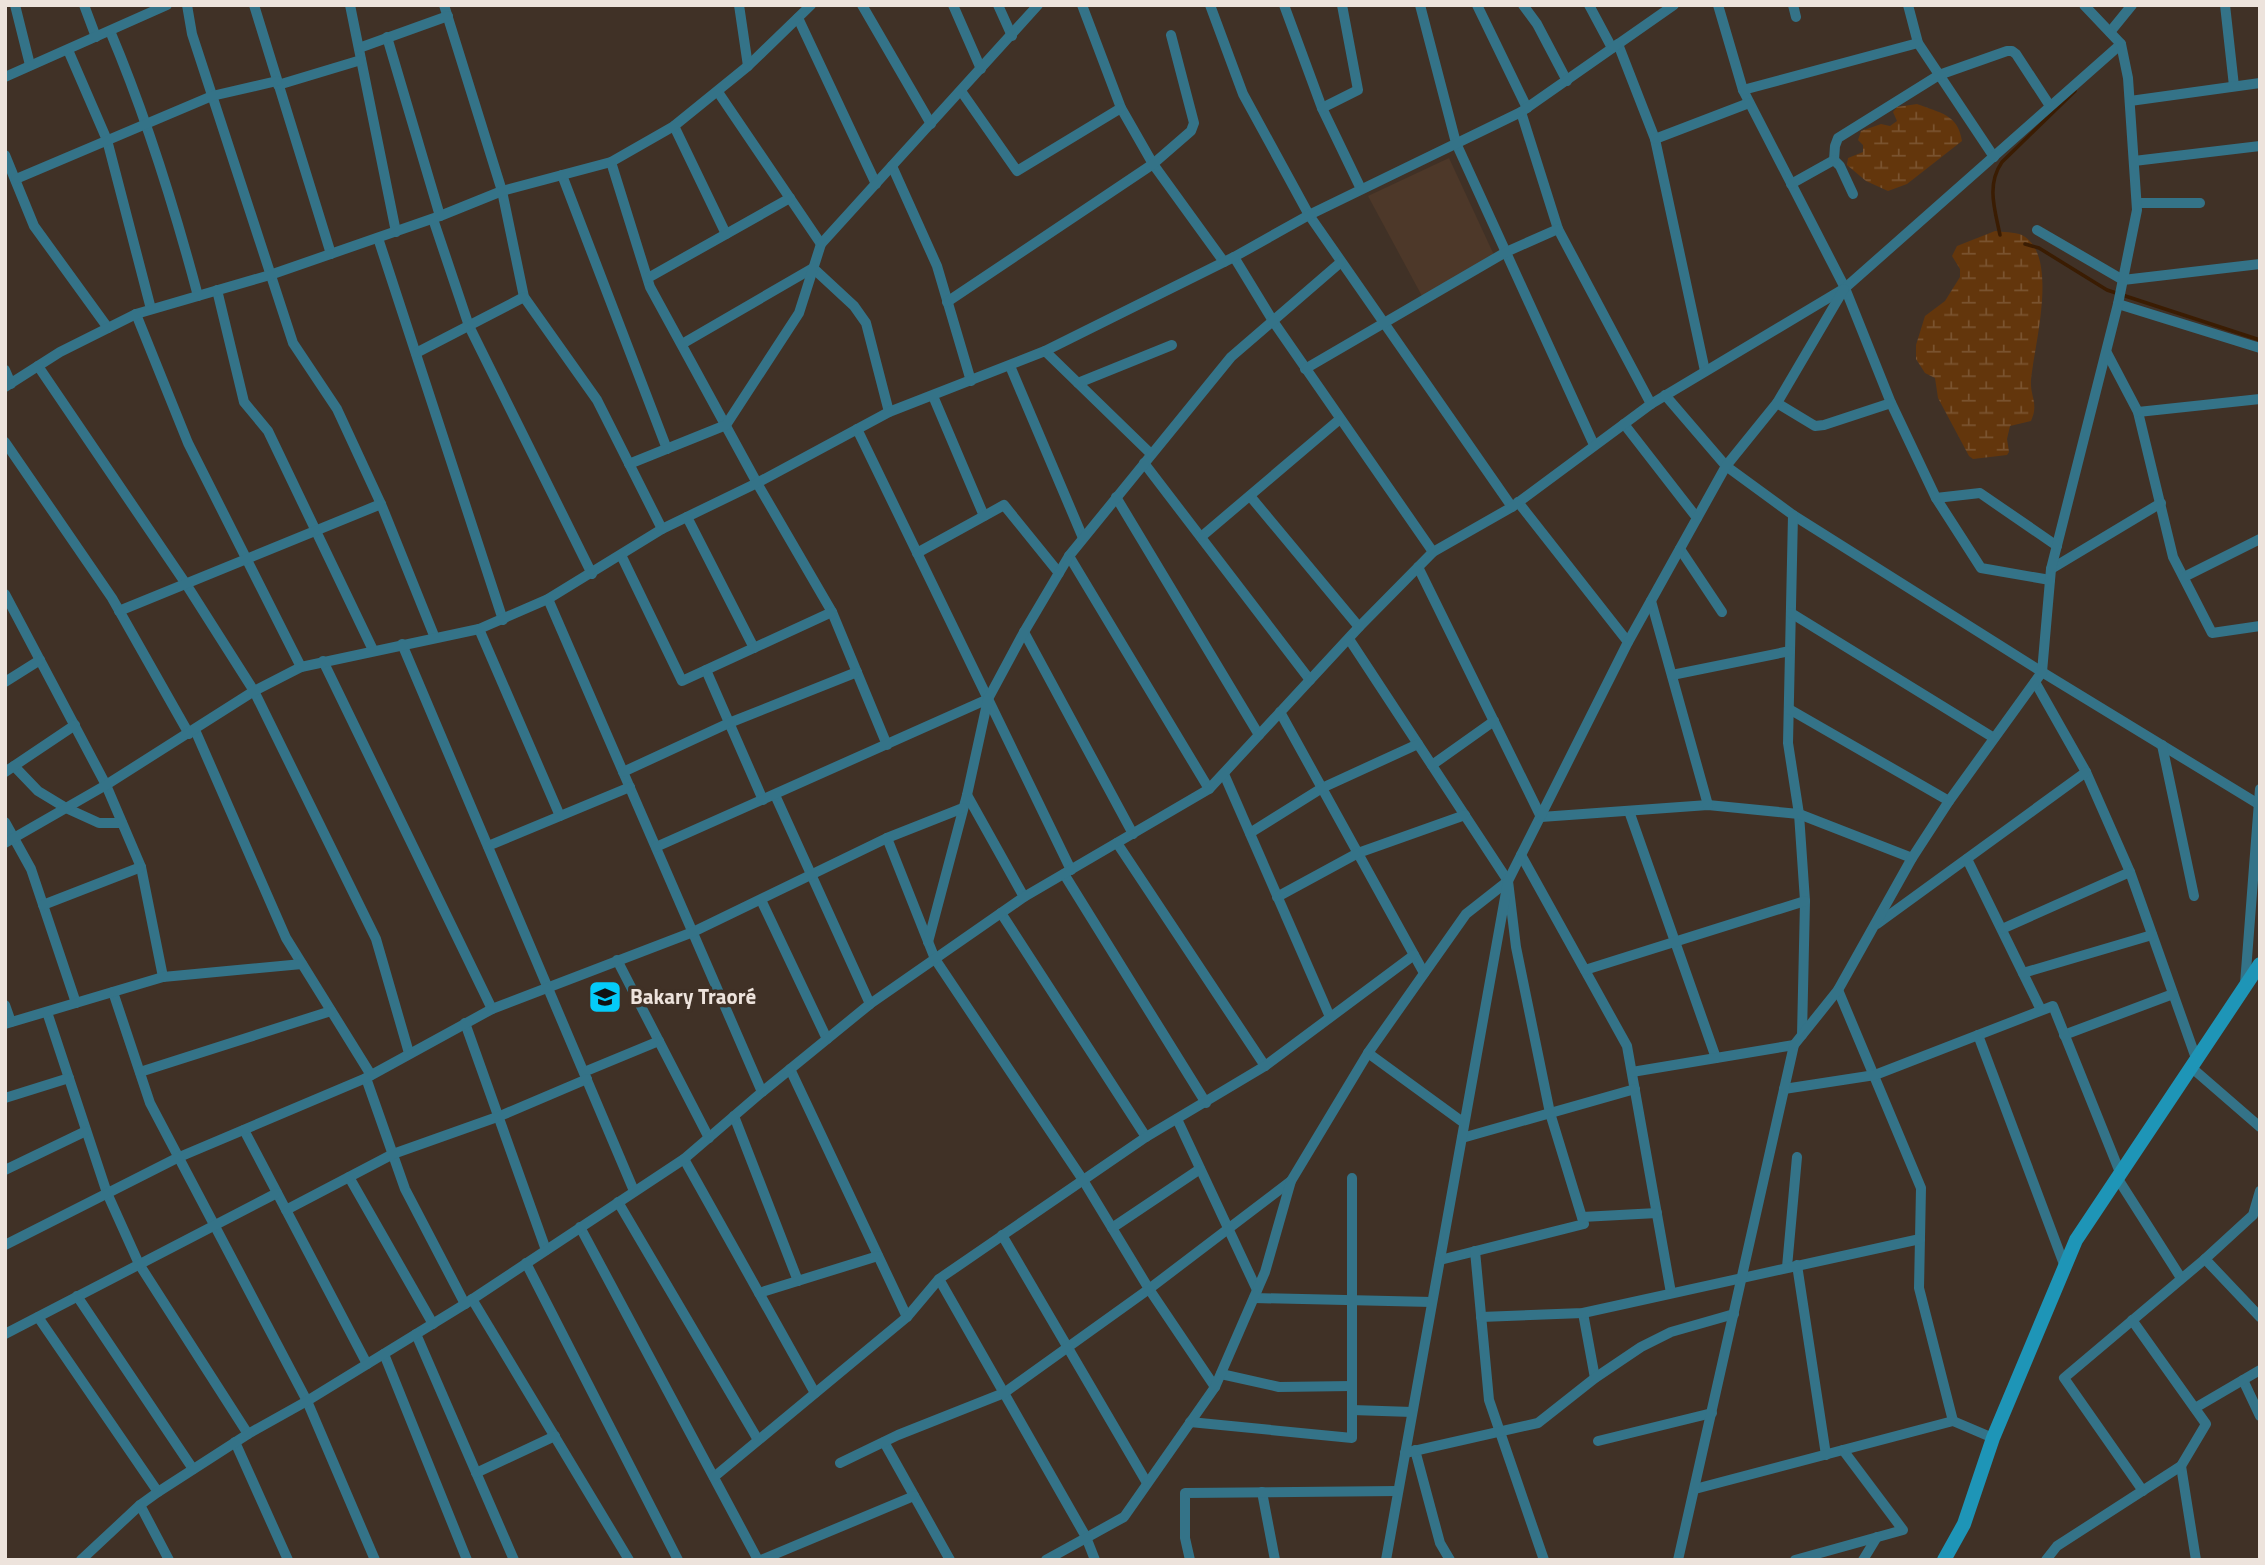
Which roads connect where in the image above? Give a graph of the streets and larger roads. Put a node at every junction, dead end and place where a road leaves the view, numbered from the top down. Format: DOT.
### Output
graph roads {
  1 [pos="15,5"];
  2 [pos="84,5"];
  3 [pos="167,5"];
  4 [pos="187,5"];
  5 [pos="254,5"];
  6 [pos="350,5"];
  7 [pos="739,5"];
  8 [pos="811,5"];
  9 [pos="862,5"];
  10 [pos="953,5"];
  11 [pos="998,5"];
  12 [pos="1038,5"];
  13 [pos="1082,5"];
  14 [pos="1210,5"];
  15 [pos="1284,5"];
  16 [pos="1342,5"];
  17 [pos="1420,5"];
  18 [pos="1478,5"];
  19 [pos="1523,5"];
  20 [pos="1589,5"];
  21 [pos="1674,5"];
  22 [pos="1718,5"];
  23 [pos="1793,5"];
  24 [pos="1908,5"];
  25 [pos="2084,5"];
  26 [pos="2132,5"];
  27 [pos="2225,5"];
  28 [pos="446,10"];
  29 [pos="1796,17"];
  30 [pos="798,18"];
  31 [pos="110,31"];
  32 [pos="2110,32"];
  33 [pos="1171,35"];
  34 [pos="1012,36"];
  35 [pos="96,37"];
  36 [pos="387,37"];
  37 [pos="1918,43"];
  38 [pos="2121,44"];
  39 [pos="1615,46"];
  40 [pos="359,48"];
  41 [pos="68,50"];
  42 [pos="361,60"];
  43 [pos="30,65"];
  44 [pos="748,66"];
  45 [pos="981,69"];
  46 [pos="1939,75"];
  47 [pos="5,77"];
  48 [pos="1567,80"];
  49 [pos="278,83"];
  50 [pos="2260,83"];
  51 [pos="2234,86"];
  52 [pos="1743,90"];
  53 [pos="961,91"];
  54 [pos="718,92"];
  55 [pos="212,96"];
  56 [pos="2130,101"];
  57 [pos="1749,103"];
  58 [pos="2050,106"];
  59 [pos="1121,108"];
  60 [pos="1322,108"];
  61 [pos="1524,110"];
  62 [pos="145,124"];
  63 [pos="931,124"];
  64 [pos="674,126"];
  65 [pos="1656,139"];
  66 [pos="107,140"];
  67 [pos="1456,143"];
  68 [pos="2260,146"];
  69 [pos="5,155"];
  70 [pos="1993,157"];
  71 [pos="1833,160"];
  72 [pos="2134,161"];
  73 [pos="611,162"];
  74 [pos="1153,164"];
  75 [pos="892,166"];
  76 [pos="562,175"];
  77 [pos="16,179"];
  78 [pos="876,184"];
  79 [pos="1791,184"];
  80 [pos="1361,189"];
  81 [pos="502,191"];
  82 [pos="1853,194"];
  83 [pos="790,198"];
  84 [pos="2137,203"];
  85 [pos="2200,203"];
  86 [pos="1309,215"];
  87 [pos="437,217"];
  88 [pos="1558,229"];
  89 [pos="2037,230"];
  90 [pos="396,232"];
  91 [pos="726,234"];
  92 [pos="378,238"];
  93 [pos="821,244"];
  94 [pos="1506,253"];
  95 [pos="331,254"];
  96 [pos="1229,259"];
  97 [pos="1341,262"];
  98 [pos="2260,264"];
  99 [pos="813,268"];
  100 [pos="270,275"];
  101 [pos="648,278"];
  102 [pos="2123,280"];
  103 [pos="1844,288"];
  104 [pos="217,290"];
  105 [pos="198,296"];
  106 [pos="524,297"];
  107 [pos="947,302"];
  108 [pos="2118,304"];
  109 [pos="151,309"];
  110 [pos="135,314"];
  111 [pos="1273,321"];
  112 [pos="1384,323"];
  113 [pos="469,326"];
  114 [pos="108,328"];
  115 [pos="682,344"];
  116 [pos="1171,345"];
  117 [pos="2260,348"];
  118 [pos="1045,351"];
  119 [pos="416,353"];
  120 [pos="2106,353"];
  121 [pos="38,366"];
  122 [pos="1010,366"];
  123 [pos="1305,369"];
  124 [pos="5,370"];
  125 [pos="1705,371"];
  126 [pos="971,381"];
  127 [pos="1078,383"];
  128 [pos="8,386"];
  129 [pos="1665,395"];
  130 [pos="933,396"];
  131 [pos="2260,399"];
  132 [pos="1777,403"];
  133 [pos="1891,403"];
  134 [pos="1651,404"];
  135 [pos="890,412"];
  136 [pos="2138,412"];
  137 [pos="1340,419"];
  138 [pos="1623,424"];
  139 [pos="726,425"];
  140 [pos="858,429"];
  141 [pos="5,442"];
  142 [pos="1594,446"];
  143 [pos="667,449"];
  144 [pos="1148,458"];
  145 [pos="629,464"];
  146 [pos="1726,466"];
  147 [pos="757,483"];
  148 [pos="1250,496"];
  149 [pos="1116,498"];
  150 [pos="1936,498"];
  151 [pos="2161,503"];
  152 [pos="381,504"];
  153 [pos="1515,505"];
  154 [pos="1793,515"];
  155 [pos="984,516"];
  156 [pos="687,517"];
  157 [pos="1697,518"];
  158 [pos="662,529"];
  159 [pos="316,531"];
  160 [pos="1201,537"];
  161 [pos="1083,538"];
  162 [pos="2260,539"];
  163 [pos="2057,546"];
  164 [pos="1680,549"];
  165 [pos="1433,552"];
  166 [pos="918,553"];
  167 [pos="621,555"];
  168 [pos="1069,556"];
  169 [pos="247,559"];
  170 [pos="1418,567"];
  171 [pos="1059,573"];
  172 [pos="592,574"];
  173 [pos="2050,575"];
  174 [pos="2184,577"];
  175 [pos="186,584"];
  176 [pos="5,594"];
  177 [pos="548,598"];
  178 [pos="1651,601"];
  179 [pos="119,611"];
  180 [pos="832,612"];
  181 [pos="1722,612"];
  182 [pos="1791,613"];
  183 [pos="503,620"];
  184 [pos="2260,626"];
  185 [pos="1359,627"];
  186 [pos="479,629"];
  187 [pos="1024,632"];
  188 [pos="435,638"];
  189 [pos="1349,639"];
  190 [pos="1628,642"];
  191 [pos="402,644"];
  192 [pos="754,648"];
  193 [pos="373,650"];
  194 [pos="1790,651"];
  195 [pos="40,660"];
  196 [pos="323,662"];
  197 [pos="301,667"];
  198 [pos="706,670"];
  199 [pos="857,671"];
  200 [pos="2042,672"];
  201 [pos="1672,675"];
  202 [pos="1310,680"];
  203 [pos="5,682"];
  204 [pos="2035,682"];
  205 [pos="254,691"];
  206 [pos="988,699"];
  207 [pos="1789,709"];
  208 [pos="1280,712"];
  209 [pos="1494,721"];
  210 [pos="729,723"];
  211 [pos="75,725"];
  212 [pos="192,732"];
  213 [pos="1259,735"];
  214 [pos="1994,738"];
  215 [pos="1418,744"];
  216 [pos="887,745"];
  217 [pos="2162,746"];
  218 [pos="1432,765"];
  219 [pos="10,769"];
  220 [pos="623,772"];
  221 [pos="2086,772"];
  222 [pos="1224,774"];
  223 [pos="106,785"];
  224 [pos="629,787"];
  225 [pos="1322,788"];
  226 [pos="1209,789"];
  227 [pos="2260,789"];
  228 [pos="775,795"];
  229 [pos="967,795"];
  230 [pos="763,800"];
  231 [pos="1949,801"];
  232 [pos="1708,805"];
  233 [pos="2259,805"];
  234 [pos="66,808"];
  235 [pos="964,808"];
  236 [pos="1629,811"];
  237 [pos="1799,814"];
  238 [pos="1465,815"];
  239 [pos="560,816"];
  240 [pos="1541,817"];
  241 [pos="5,822"];
  242 [pos="122,823"];
  243 [pos="1250,833"];
  244 [pos="1133,834"];
  245 [pos="887,838"];
  246 [pos="10,841"];
  247 [pos="1117,842"];
  248 [pos="488,846"];
  249 [pos="656,847"];
  250 [pos="1358,853"];
  251 [pos="1521,855"];
  252 [pos="1912,858"];
  253 [pos="1967,859"];
  254 [pos="141,867"];
  255 [pos="1067,872"];
  256 [pos="2130,872"];
  257 [pos="811,876"];
  258 [pos="1508,881"];
  259 [pos="2194,896"];
  260 [pos="1024,897"];
  261 [pos="1278,897"];
  262 [pos="761,900"];
  263 [pos="1805,901"];
  264 [pos="43,905"];
  265 [pos="1001,913"];
  266 [pos="1874,926"];
  267 [pos="2002,929"];
  268 [pos="693,932"];
  269 [pos="2152,935"];
  270 [pos="928,942"];
  271 [pos="1675,942"];
  272 [pos="1414,956"];
  273 [pos="935,959"];
  274 [pos="617,960"];
  275 [pos="302,964"];
  276 [pos="2260,964"];
  277 [pos="1585,970"];
  278 [pos="1424,973"];
  279 [pos="2023,973"];
  280 [pos="163,977"];
  281 [pos="548,986"];
  282 [pos="2244,988"];
  283 [pos="1838,990"];
  284 [pos="113,992"];
  285 [pos="2173,994"];
  286 [pos="76,1003"];
  287 [pos="870,1004"];
  288 [pos="5,1005"];
  289 [pos="492,1009"];
  290 [pos="2041,1010"];
  291 [pos="331,1011"];
  292 [pos="47,1012"];
  293 [pos="1330,1017"];
  294 [pos="8,1023"];
  295 [pos="465,1023"];
  296 [pos="1802,1035"];
  297 [pos="1978,1035"];
  298 [pos="2064,1035"];
  299 [pos="827,1038"];
  300 [pos="659,1041"];
  301 [pos="1794,1045"];
  302 [pos="410,1053"];
  303 [pos="1368,1053"];
  304 [pos="1716,1058"];
  305 [pos="2194,1065"];
  306 [pos="1265,1066"];
  307 [pos="790,1069"];
  308 [pos="140,1072"];
  309 [pos="1632,1072"];
  310 [pos="1875,1074"];
  311 [pos="586,1076"];
  312 [pos="369,1077"];
  313 [pos="69,1079"];
  314 [pos="1635,1088"];
  315 [pos="1784,1089"];
  316 [pos="762,1092"];
  317 [pos="5,1098"];
  318 [pos="1206,1102"];
  319 [pos="1550,1113"];
  320 [pos="500,1116"];
  321 [pos="734,1116"];
  322 [pos="1177,1119"];
  323 [pos="1464,1123"];
  324 [pos="2260,1127"];
  325 [pos="244,1130"];
  326 [pos="86,1131"];
  327 [pos="1146,1137"];
  328 [pos="709,1138"];
  329 [pos="1462,1138"];
  330 [pos="393,1154"];
  331 [pos="1797,1157"];
  332 [pos="177,1158"];
  333 [pos="684,1159"];
  334 [pos="1200,1169"];
  335 [pos="5,1170"];
  336 [pos="349,1177"];
  337 [pos="2120,1177"];
  338 [pos="1352,1178"];
  339 [pos="1083,1180"];
  340 [pos="1291,1181"];
  341 [pos="634,1191"];
  342 [pos="2260,1191"];
  343 [pos="276,1193"];
  344 [pos="107,1194"];
  345 [pos="618,1202"];
  346 [pos="286,1210"];
  347 [pos="1657,1213"];
  348 [pos="1582,1217"];
  349 [pos="214,1226"];
  350 [pos="580,1227"];
  351 [pos="1227,1227"];
  352 [pos="1112,1228"];
  353 [pos="1002,1235"];
  354 [pos="1920,1239"];
  355 [pos="5,1245"];
  356 [pos="546,1250"];
  357 [pos="1475,1251"];
  358 [pos="878,1256"];
  359 [pos="2205,1259"];
  360 [pos="1440,1260"];
  361 [pos="139,1264"];
  362 [pos="526,1264"];
  363 [pos="1792,1266"];
  364 [pos="2065,1267"];
  365 [pos="1742,1276"];
  366 [pos="2182,1278"];
  367 [pos="939,1279"];
  368 [pos="798,1281"];
  369 [pos="1149,1289"];
  370 [pos="759,1293"];
  371 [pos="1671,1293"];
  372 [pos="1255,1294"];
  373 [pos="77,1296"];
  374 [pos="1352,1300"];
  375 [pos="1432,1301"];
  376 [pos="469,1302"];
  377 [pos="1583,1313"];
  378 [pos="1734,1314"];
  379 [pos="38,1317"];
  380 [pos="1481,1317"];
  381 [pos="2260,1317"];
  382 [pos="907,1318"];
  383 [pos="2132,1320"];
  384 [pos="433,1324"];
  385 [pos="5,1334"];
  386 [pos="416,1334"];
  387 [pos="1068,1347"];
  388 [pos="384,1354"];
  389 [pos="367,1364"];
  390 [pos="2260,1370"];
  391 [pos="1221,1374"];
  392 [pos="1595,1378"];
  393 [pos="2243,1380"];
  394 [pos="1352,1386"];
  395 [pos="1215,1387"];
  396 [pos="1004,1393"];
  397 [pos="815,1394"];
  398 [pos="307,1401"];
  399 [pos="2195,1408"];
  400 [pos="1352,1410"];
  401 [pos="1412,1412"];
  402 [pos="1712,1413"];
  403 [pos="2260,1416"];
  404 [pos="1953,1421"];
  405 [pos="1190,1422"];
  406 [pos="1500,1430"];
  407 [pos="248,1434"];
  408 [pos="555,1436"];
  409 [pos="1993,1438"];
  410 [pos="758,1440"];
  411 [pos="1598,1441"];
  412 [pos="235,1442"];
  413 [pos="884,1442"];
  414 [pos="1843,1450"];
  415 [pos="1410,1452"];
  416 [pos="1826,1455"];
  417 [pos="840,1464"];
  418 [pos="2180,1466"];
  419 [pos="193,1469"];
  420 [pos="476,1473"];
  421 [pos="713,1477"];
  422 [pos="1147,1483"];
  423 [pos="1695,1489"];
  424 [pos="1398,1491"];
  425 [pos="2143,1491"];
  426 [pos="159,1492"];
  427 [pos="1262,1492"];
  428 [pos="914,1496"];
  429 [pos="140,1505"];
  430 [pos="1086,1537"];
  431 [pos="1877,1537"];
  432 [pos="625,1559"];
  433 [pos="1676,1559"];
  434 [pos="2046,1559"];
  435 [pos="81,1560"];
  436 [pos="169,1560"];
  437 [pos="288,1560"];
  438 [pos="375,1560"];
  439 [pos="467,1560"];
  440 [pos="514,1560"];
  441 [pos="678,1560"];
  442 [pos="760,1560"];
  443 [pos="950,1560"];
  444 [pos="1046,1560"];
  445 [pos="1095,1560"];
  446 [pos="1190,1560"];
  447 [pos="1275,1560"];
  448 [pos="1386,1560"];
  449 [pos="1450,1560"];
  450 [pos="1544,1560"];
  451 [pos="1796,1560"];
  452 [pos="1863,1560"];
  453 [pos="1944,1560"];
  454 [pos="2196,1560"];
  1 -- 43 [label="street"];
  2 -- 35 [label="street"];
  3 -- 31 [label="street"];
  4 -- 55 [label="street"];
  5 -- 49 [label="street"];
  6 -- 40 [label="street"];
  7 -- 44 [label="street"];
  8 -- 30 [label="street"];
  9 -- 63 [label="street"];
  10 -- 45 [label="street"];
  11 -- 34 [label="street"];
  12 -- 34 [label="street"];
  13 -- 59 [label="street"];
  14 -- 86 [label="street"];
  15 -- 60 [label="street"];
  16 -- 60 [label="street"];
  17 -- 67 [label="street"];
  18 -- 61 [label="street"];
  19 -- 48 [label="street"];
  20 -- 39 [label="street"];
  21 -- 39 [label="street"];
  22 -- 52 [label="street"];
  23 -- 29 [label="street"];
  24 -- 37 [label="street"];
  25 -- 32 [label="street"];
  26 -- 32 [label="street"];
  27 -- 51 [label="street"];
  28 -- 36 [label="street"];
  28 -- 81 [label="street"];
  30 -- 44 [label="street"];
  30 -- 78 [label="street"];
  31 -- 35 [label="street"];
  31 -- 62 [label="street"];
  32 -- 38 [label="street"];
  33 -- 74 [label="street"];
  34 -- 45 [label="street"];
  35 -- 41 [label="street"];
  36 -- 40 [label="street"];
  36 -- 87 [label="street"];
  37 -- 46 [label="street"];
  37 -- 52 [label="street"];
  38 -- 56 [label="street"];
  38 -- 58 [label="street"];
  39 -- 48 [label="street"];
  39 -- 65 [label="street"];
  40 -- 42 [label="street"];
  41 -- 43 [label="street"];
  41 -- 66 [label="street"];
  42 -- 49 [label="street"];
  42 -- 90 [label="street"];
  43 -- 47 [label="street"];
  44 -- 54 [label="street"];
  45 -- 53 [label="street"];
  46 -- 58 [label="street"];
  46 -- 70 [label="street"];
  46 -- 71 [label="street"];
  48 -- 61 [label="street"];
  49 -- 55 [label="street"];
  49 -- 95 [label="street"];
  50 -- 51 [label="street"];
  51 -- 56 [label="street"];
  52 -- 57 [label="street"];
  53 -- 59 [label="street"];
  53 -- 63 [label="street"];
  54 -- 64 [label="street"];
  54 -- 83 [label="street"];
  55 -- 62 [label="street"];
  55 -- 100 [label="street"];
  56 -- 72 [label="street"];
  57 -- 65 [label="street"];
  57 -- 79 [label="street"];
  58 -- 70 [label="street"];
  59 -- 74 [label="street"];
  60 -- 80 [label="street"];
  61 -- 67 [label="street"];
  61 -- 88 [label="street"];
  62 -- 66 [label="street"];
  62 -- 105 [label="street"];
  63 -- 75 [label="street"];
  64 -- 73 [label="street"];
  64 -- 91 [label="street"];
  65 -- 125 [label="street"];
  66 -- 77 [label="street"];
  66 -- 109 [label="street"];
  67 -- 80 [label="street"];
  67 -- 94 [label="street"];
  68 -- 72 [label="street"];
  69 -- 77 [label="street"];
  70 -- 103 [label="street"];
  71 -- 79 [label="street"];
  71 -- 82 [label="street"];
  72 -- 84 [label="street"];
  73 -- 76 [label="street"];
  73 -- 101 [label="street"];
  74 -- 96 [label="street"];
  74 -- 107 [label="street"];
  75 -- 78 [label="street"];
  75 -- 107 [label="street"];
  76 -- 81 [label="street"];
  76 -- 143 [label="street"];
  77 -- 114 [label="street"];
  78 -- 93 [label="street"];
  79 -- 103 [label="street"];
  80 -- 86 [label="street"];
  81 -- 87 [label="street"];
  81 -- 106 [label="street"];
  83 -- 91 [label="street"];
  83 -- 93 [label="street"];
  84 -- 85 [label="street"];
  84 -- 102 [label="street"];
  86 -- 96 [label="street"];
  86 -- 97 [label="street"];
  87 -- 90 [label="street"];
  87 -- 113 [label="street"];
  88 -- 94 [label="street"];
  88 -- 134 [label="street"];
  89 -- 102 [label="street"];
  90 -- 92 [label="street"];
  91 -- 101 [label="street"];
  92 -- 95 [label="street"];
  92 -- 119 [label="street"];
  93 -- 99 [label="street"];
  94 -- 112 [label="street"];
  94 -- 142 [label="street"];
  95 -- 100 [label="street"];
  96 -- 111 [label="street"];
  96 -- 118 [label="street"];
  97 -- 111 [label="street"];
  97 -- 112 [label="street"];
  98 -- 102 [label="street"];
  99 -- 115 [label="street"];
  99 -- 135 [label="street"];
  99 -- 139 [label="street"];
  100 -- 104 [label="street"];
  100 -- 152 [label="street"];
  101 -- 115 [label="street"];
  102 -- 108 [label="street"];
  103 -- 125 [label="street"];
  103 -- 132 [label="street"];
  103 -- 133 [label="street"];
  104 -- 105 [label="street"];
  104 -- 159 [label="street"];
  105 -- 109 [label="street"];
  106 -- 113 [label="street"];
  106 -- 145 [label="street"];
  107 -- 126 [label="street"];
  108 -- 117 [label="street"];
  108 -- 120 [label="street"];
  109 -- 110 [label="street"];
  110 -- 114 [label="street"];
  110 -- 169 [label="street"];
  111 -- 123 [label="street"];
  111 -- 144 [label="street"];
  112 -- 123 [label="street"];
  112 -- 153 [label="street"];
  113 -- 119 [label="street"];
  113 -- 172 [label="street"];
  114 -- 121 [label="street"];
  115 -- 139 [label="street"];
  116 -- 127 [label="street"];
  118 -- 122 [label="street"];
  118 -- 127 [label="street"];
  119 -- 183 [label="street"];
  120 -- 136 [label="street"];
  120 -- 163 [label="street"];
  121 -- 128 [label="street"];
  121 -- 175 [label="street"];
  122 -- 126 [label="street"];
  122 -- 161 [label="street"];
  123 -- 137 [label="street"];
  124 -- 128 [label="street"];
  125 -- 129 [label="street"];
  126 -- 130 [label="street"];
  127 -- 144 [label="street"];
  129 -- 134 [label="street"];
  129 -- 146 [label="street"];
  130 -- 135 [label="street"];
  130 -- 155 [label="street"];
  131 -- 136 [label="street"];
  132 -- 133 [label="street"];
  132 -- 146 [label="street"];
  133 -- 150 [label="street"];
  134 -- 138 [label="street"];
  135 -- 140 [label="street"];
  136 -- 151 [label="street"];
  137 -- 148 [label="street"];
  137 -- 165 [label="street"];
  138 -- 142 [label="street"];
  138 -- 157 [label="street"];
  139 -- 143 [label="street"];
  139 -- 147 [label="street"];
  140 -- 147 [label="street"];
  140 -- 166 [label="street"];
  141 -- 179 [label="street"];
  142 -- 153 [label="street"];
  143 -- 145 [label="street"];
  144 -- 149 [label="street"];
  144 -- 160 [label="street"];
  145 -- 158 [label="street"];
  146 -- 154 [label="street"];
  146 -- 157 [label="street"];
  147 -- 156 [label="street"];
  147 -- 180 [label="street"];
  148 -- 160 [label="street"];
  148 -- 185 [label="street"];
  149 -- 161 [label="street"];
  149 -- 213 [label="street"];
  150 -- 163 [label="street"];
  150 -- 173 [label="street"];
  151 -- 173 [label="street"];
  151 -- 174 [label="street"];
  152 -- 159 [label="street"];
  152 -- 188 [label="street"];
  153 -- 165 [label="street"];
  153 -- 190 [label="street"];
  154 -- 182 [label="street"];
  154 -- 200 [label="street"];
  155 -- 166 [label="street"];
  155 -- 171 [label="street"];
  156 -- 158 [label="street"];
  156 -- 192 [label="street"];
  157 -- 164 [label="street"];
  158 -- 167 [label="street"];
  159 -- 169 [label="street"];
  159 -- 193 [label="street"];
  160 -- 202 [label="street"];
  161 -- 168 [label="street"];
  162 -- 174 [label="street"];
  163 -- 173 [label="street"];
  164 -- 178 [label="street"];
  164 -- 181 [label="street"];
  165 -- 170 [label="street"];
  166 -- 206 [label="street"];
  167 -- 172 [label="street"];
  167 -- 198 [label="street"];
  168 -- 171 [label="street"];
  168 -- 226 [label="street"];
  169 -- 175 [label="street"];
  169 -- 197 [label="street"];
  170 -- 185 [label="street"];
  170 -- 209 [label="street"];
  171 -- 187 [label="street"];
  172 -- 177 [label="street"];
  173 -- 200 [label="street"];
  174 -- 184 [label="street"];
  175 -- 179 [label="street"];
  175 -- 205 [label="street"];
  176 -- 195 [label="street"];
  177 -- 183 [label="street"];
  177 -- 220 [label="street"];
  178 -- 190 [label="street"];
  178 -- 201 [label="street"];
  179 -- 212 [label="street"];
  180 -- 192 [label="street"];
  180 -- 199 [label="street"];
  182 -- 194 [label="street"];
  182 -- 214 [label="street"];
  183 -- 186 [label="street"];
  185 -- 189 [label="street"];
  186 -- 188 [label="street"];
  186 -- 239 [label="street"];
  187 -- 206 [label="street"];
  187 -- 244 [label="street"];
  188 -- 191 [label="street"];
  189 -- 202 [label="street"];
  189 -- 215 [label="street"];
  190 -- 240 [label="street"];
  191 -- 193 [label="street"];
  191 -- 248 [label="street"];
  192 -- 198 [label="street"];
  193 -- 196 [label="street"];
  194 -- 201 [label="street"];
  194 -- 207 [label="street"];
  195 -- 203 [label="street"];
  195 -- 211 [label="street"];
  196 -- 197 [label="street"];
  196 -- 289 [label="street"];
  197 -- 205 [label="street"];
  198 -- 210 [label="street"];
  199 -- 210 [label="street"];
  199 -- 216 [label="street"];
  200 -- 204 [label="street"];
  200 -- 217 [label="street"];
  201 -- 232 [label="street"];
  202 -- 208 [label="street"];
  204 -- 214 [label="street"];
  204 -- 221 [label="street"];
  205 -- 212 [label="street"];
  205 -- 302 [label="street"];
  206 -- 216 [label="street"];
  206 -- 229 [label="street"];
  206 -- 255 [label="street"];
  207 -- 231 [label="street"];
  207 -- 237 [label="street"];
  208 -- 213 [label="street"];
  208 -- 225 [label="street"];
  209 -- 218 [label="street"];
  209 -- 240 [label="street"];
  210 -- 220 [label="street"];
  210 -- 230 [label="street"];
  211 -- 219 [label="street"];
  211 -- 223 [label="street"];
  212 -- 223 [label="street"];
  212 -- 275 [label="street"];
  213 -- 222 [label="street"];
  214 -- 231 [label="street"];
  215 -- 218 [label="street"];
  215 -- 225 [label="street"];
  216 -- 228 [label="street"];
  217 -- 233 [label="street"];
  217 -- 259 [label="street"];
  218 -- 238 [label="street"];
  219 -- 234 [label="street"];
  220 -- 224 [label="street"];
  221 -- 253 [label="street"];
  221 -- 256 [label="street"];
  222 -- 226 [label="street"];
  222 -- 243 [label="street"];
  223 -- 234 [label="street"];
  223 -- 242 [label="street"];
  224 -- 239 [label="street"];
  224 -- 249 [label="street"];
  225 -- 243 [label="street"];
  225 -- 250 [label="street"];
  226 -- 244 [label="street"];
  227 -- 233 [label="street"];
  228 -- 230 [label="street"];
  228 -- 257 [label="street"];
  229 -- 235 [label="street"];
  229 -- 260 [label="street"];
  230 -- 249 [label="street"];
  231 -- 252 [label="street"];
  232 -- 236 [label="street"];
  232 -- 237 [label="street"];
  233 -- 282 [label="street"];
  234 -- 242 [label="street"];
  234 -- 246 [label="street"];
  235 -- 245 [label="street"];
  235 -- 270 [label="street"];
  236 -- 240 [label="street"];
  236 -- 271 [label="street"];
  237 -- 252 [label="street"];
  237 -- 263 [label="street"];
  238 -- 250 [label="street"];
  238 -- 258 [label="street"];
  239 -- 248 [label="street"];
  240 -- 251 [label="street"];
  241 -- 246 [label="street"];
  242 -- 254 [label="street"];
  243 -- 261 [label="street"];
  244 -- 247 [label="street"];
  245 -- 257 [label="street"];
  245 -- 270 [label="street"];
  246 -- 264 [label="street"];
  247 -- 255 [label="street"];
  247 -- 306 [label="street"];
  248 -- 281 [label="street"];
  249 -- 268 [label="street"];
  250 -- 261 [label="street"];
  250 -- 272 [label="street"];
  251 -- 258 [label="street"];
  251 -- 277 [label="street"];
  252 -- 266 [label="street"];
  253 -- 266 [label="street"];
  253 -- 267 [label="street"];
  254 -- 264 [label="street"];
  254 -- 280 [label="street"];
  255 -- 260 [label="street"];
  255 -- 318 [label="street"];
  256 -- 267 [label="street"];
  256 -- 269 [label="street"];
  257 -- 262 [label="street"];
  257 -- 287 [label="street"];
  258 -- 278 [label="street"];
  258 -- 319 [label="street"];
  258 -- 323 [label="street"];
  260 -- 265 [label="street"];
  261 -- 293 [label="street"];
  262 -- 268 [label="street"];
  262 -- 299 [label="street"];
  263 -- 271 [label="street"];
  263 -- 296 [label="street"];
  264 -- 286 [label="street"];
  265 -- 273 [label="street"];
  265 -- 327 [label="street"];
  266 -- 283 [label="street"];
  267 -- 279 [label="street"];
  268 -- 274 [label="street"];
  268 -- 316 [label="street"];
  269 -- 279 [label="street"];
  269 -- 285 [label="street"];
  270 -- 273 [label="street"];
  271 -- 277 [label="street"];
  271 -- 304 [label="street"];
  272 -- 278 [label="street"];
  272 -- 293 [label="street"];
  273 -- 287 [label="street"];
  273 -- 339 [label="street"];
  274 -- 281 [label="street"];
  274 -- 300 [label="street"];
  275 -- 280 [label="street"];
  275 -- 291 [label="street"];
  276 -- 282 [label="street"];
  277 -- 309 [label="street"];
  278 -- 303 [label="street"];
  279 -- 290 [label="street"];
  280 -- 284 [label="street"];
  281 -- 289 [label="street"];
  281 -- 311 [label="street"];
  282 -- 305 [label="street"];
  283 -- 296 [label="street"];
  283 -- 310 [label="street"];
  284 -- 286 [label="street"];
  284 -- 308 [label="street"];
  285 -- 298 [label="street"];
  285 -- 305 [label="street"];
  286 -- 292 [label="street"];
  287 -- 299 [label="street"];
  288 -- 294 [label="street"];
  289 -- 295 [label="street"];
  290 -- 297 [label="street"];
  290 -- 298 [label="street"];
  291 -- 308 [label="street"];
  291 -- 312 [label="street"];
  292 -- 294 [label="street"];
  292 -- 313 [label="street"];
  293 -- 306 [label="street"];
  295 -- 302 [label="street"];
  295 -- 320 [label="street"];
  296 -- 301 [label="street"];
  297 -- 310 [label="street"];
  297 -- 364 [label="street"];
  298 -- 337 [label="street"];
  299 -- 307 [label="street"];
  300 -- 311 [label="street"];
  300 -- 328 [label="street"];
  301 -- 304 [label="street"];
  301 -- 315 [label="street"];
  302 -- 312 [label="street"];
  303 -- 323 [label="street"];
  303 -- 340 [label="street"];
  304 -- 309 [label="street"];
  305 -- 324 [label="street"];
  305 -- 337 [label="street"];
  306 -- 318 [label="street"];
  307 -- 316 [label="street"];
  307 -- 358 [label="street"];
  308 -- 332 [label="street"];
  309 -- 314 [label="street"];
  310 -- 315 [label="street"];
  310 -- 354 [label="street"];
  311 -- 320 [label="street"];
  311 -- 341 [label="street"];
  312 -- 325 [label="street"];
  312 -- 330 [label="street"];
  313 -- 317 [label="street"];
  313 -- 326 [label="street"];
  314 -- 319 [label="street"];
  314 -- 347 [label="street"];
  315 -- 365 [label="street"];
  316 -- 321 [label="street"];
  318 -- 322 [label="street"];
  319 -- 329 [label="street"];
  319 -- 348 [label="street"];
  320 -- 330 [label="street"];
  320 -- 356 [label="street"];
  321 -- 328 [label="street"];
  321 -- 368 [label="street"];
  322 -- 327 [label="street"];
  322 -- 334 [label="street"];
  323 -- 329 [label="street"];
  325 -- 332 [label="street"];
  325 -- 343 [label="street"];
  326 -- 335 [label="street"];
  326 -- 344 [label="street"];
  327 -- 339 [label="street"];
  328 -- 333 [label="street"];
  329 -- 360 [label="street"];
  330 -- 336 [label="street"];
  330 -- 376 [label="street"];
  331 -- 363 [label="street"];
  332 -- 344 [label="street"];
  332 -- 349 [label="street"];
  333 -- 341 [label="street"];
  333 -- 370 [label="street"];
  334 -- 351 [label="street"];
  334 -- 352 [label="street"];
  336 -- 346 [label="street"];
  336 -- 384 [label="street"];
  337 -- 364 [label="street"];
  337 -- 366 [label="street"];
  338 -- 374 [label="street"];
  339 -- 352 [label="street"];
  339 -- 353 [label="street"];
  340 -- 351 [label="street"];
  340 -- 372 [label="street"];
  341 -- 345 [label="street"];
  342 -- 359 [label="street"];
  343 -- 346 [label="street"];
  343 -- 349 [label="street"];
  344 -- 355 [label="street"];
  344 -- 361 [label="street"];
  345 -- 350 [label="street"];
  345 -- 410 [label="street"];
  346 -- 389 [label="street"];
  347 -- 348 [label="street"];
  347 -- 371 [label="street"];
  348 -- 357 [label="street"];
  349 -- 361 [label="street"];
  349 -- 398 [label="street"];
  350 -- 356 [label="street"];
  350 -- 421 [label="street"];
  351 -- 369 [label="street"];
  351 -- 372 [label="street"];
  352 -- 369 [label="street"];
  353 -- 367 [label="street"];
  353 -- 387 [label="street"];
  354 -- 363 [label="street"];
  354 -- 404 [label="street"];
  356 -- 362 [label="street"];
  357 -- 360 [label="street"];
  357 -- 380 [label="street"];
  358 -- 368 [label="street"];
  358 -- 382 [label="street"];
  359 -- 366 [label="street"];
  359 -- 381 [label="street"];
  360 -- 375 [label="street"];
  361 -- 373 [label="street"];
  361 -- 407 [label="street"];
  362 -- 376 [label="street"];
  362 -- 441 [label="street"];
  363 -- 365 [label="street"];
  363 -- 416 [label="street"];
  364 -- 409 [label="street"];
  365 -- 371 [label="street"];
  365 -- 378 [label="street"];
  366 -- 383 [label="street"];
  367 -- 382 [label="street"];
  367 -- 396 [label="street"];
  368 -- 370 [label="street"];
  369 -- 387 [label="street"];
  369 -- 395 [label="street"];
  370 -- 397 [label="street"];
  371 -- 377 [label="street"];
  372 -- 374 [label="street"];
  372 -- 391 [label="street"];
  373 -- 379 [label="street"];
  373 -- 419 [label="street"];
  374 -- 375 [label="street"];
  374 -- 394 [label="street"];
  375 -- 401 [label="street"];
  376 -- 384 [label="street"];
  376 -- 408 [label="street"];
  377 -- 380 [label="street"];
  377 -- 392 [label="street"];
  378 -- 392 [label="street"];
  378 -- 402 [label="street"];
  379 -- 385 [label="street"];
  379 -- 426 [label="street"];
  380 -- 406 [label="street"];
  382 -- 397 [label="street"];
  383 -- 399 [label="street"];
  383 -- 425 [label="street"];
  384 -- 386 [label="street"];
  386 -- 388 [label="street"];
  386 -- 420 [label="street"];
  387 -- 396 [label="street"];
  387 -- 422 [label="street"];
  388 -- 389 [label="street"];
  388 -- 439 [label="street"];
  389 -- 398 [label="street"];
  390 -- 393 [label="street"];
  391 -- 394 [label="street"];
  391 -- 395 [label="street"];
  392 -- 406 [label="street"];
  393 -- 399 [label="street"];
  393 -- 403 [label="street"];
  394 -- 400 [label="street"];
  395 -- 405 [label="street"];
  396 -- 413 [label="street"];
  396 -- 430 [label="street"];
  397 -- 410 [label="street"];
  398 -- 407 [label="street"];
  398 -- 438 [label="street"];
  399 -- 418 [label="street"];
  400 -- 401 [label="street"];
  400 -- 405 [label="street"];
  401 -- 415 [label="street"];
  402 -- 411 [label="street"];
  402 -- 423 [label="street"];
  404 -- 409 [label="street"];
  404 -- 414 [label="street"];
  405 -- 422 [label="street"];
  406 -- 415 [label="street"];
  406 -- 450 [label="street"];
  407 -- 412 [label="street"];
  408 -- 420 [label="street"];
  408 -- 432 [label="street"];
  409 -- 453 [label="street"];
  410 -- 421 [label="street"];
  412 -- 419 [label="street"];
  412 -- 437 [label="street"];
  413 -- 417 [label="street"];
  413 -- 428 [label="street"];
  414 -- 416 [label="street"];
  414 -- 431 [label="street"];
  415 -- 424 [label="street"];
  415 -- 449 [label="street"];
  416 -- 423 [label="street"];
  418 -- 425 [label="street"];
  418 -- 454 [label="street"];
  419 -- 426 [label="street"];
  420 -- 440 [label="street"];
  421 -- 442 [label="street"];
  422 -- 430 [label="street"];
  423 -- 433 [label="street"];
  424 -- 427 [label="street"];
  424 -- 448 [label="street"];
  425 -- 434 [label="street"];
  426 -- 429 [label="street"];
  427 -- 446 [label="street"];
  427 -- 447 [label="street"];
  428 -- 442 [label="street"];
  428 -- 443 [label="street"];
  429 -- 435 [label="street"];
  429 -- 436 [label="street"];
  430 -- 444 [label="street"];
  430 -- 445 [label="street"];
  431 -- 451 [label="street"];
  431 -- 452 [label="street"];
}
